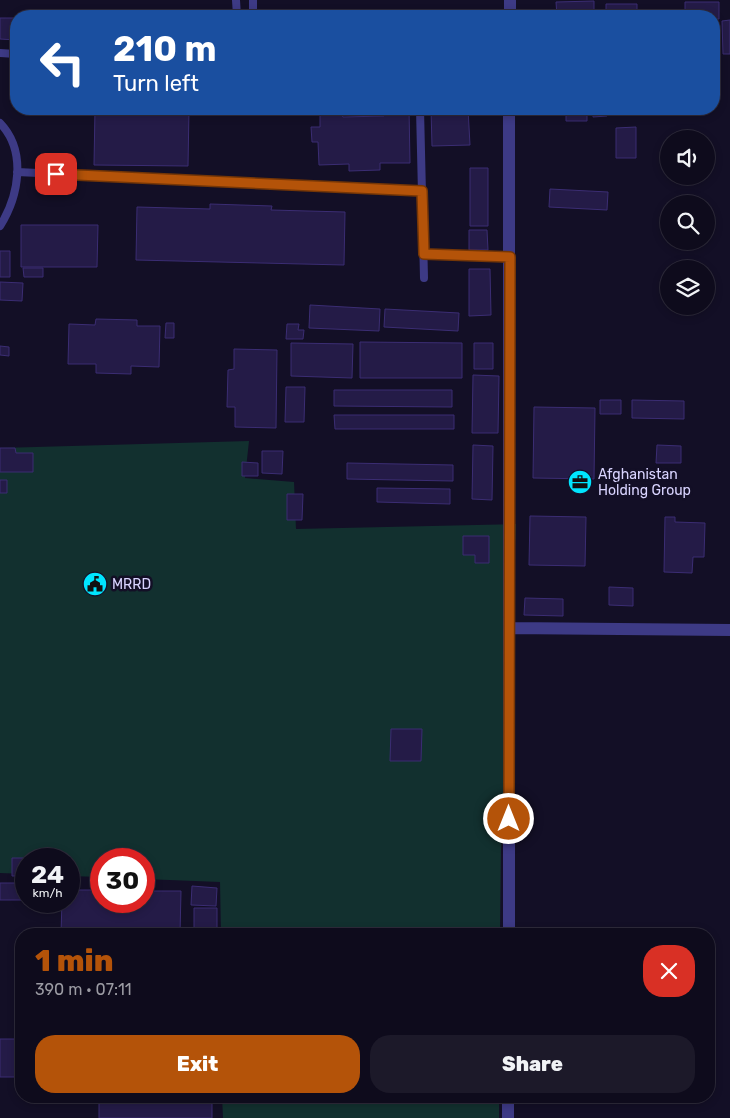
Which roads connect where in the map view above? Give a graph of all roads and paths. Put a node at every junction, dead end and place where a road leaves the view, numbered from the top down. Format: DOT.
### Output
graph roads {
  1 [pos="420,115"];
  2 [pos="510,115"];
  3 [pos="0,123"];
  4 [pos="17,172"];
  5 [pos="422,191"];
  6 [pos="0,226"];
  7 [pos="424,254"];
  8 [pos="510,257"];
  9 [pos="424,278"];
  10 [pos="510,628"];
  11 [pos="730,630"];
  12 [pos="508,928"];
  13 [pos="508,1103"];
  14 [pos="508,1118"];
  1 -- 5 [label="lane"];
  2 -- 8 [label="street"];
  3 -- 4 [label="lane"];
  4 -- 5 [label="lane"];
  4 -- 6 [label="lane"];
  5 -- 7 [label="lane"];
  7 -- 8 [label="lane"];
  7 -- 9 [label="lane"];
  8 -- 10 [label="street"];
  10 -- 11 [label="street"];
  10 -- 12 [label="street"];
  13 -- 14 [label="street"];
}
